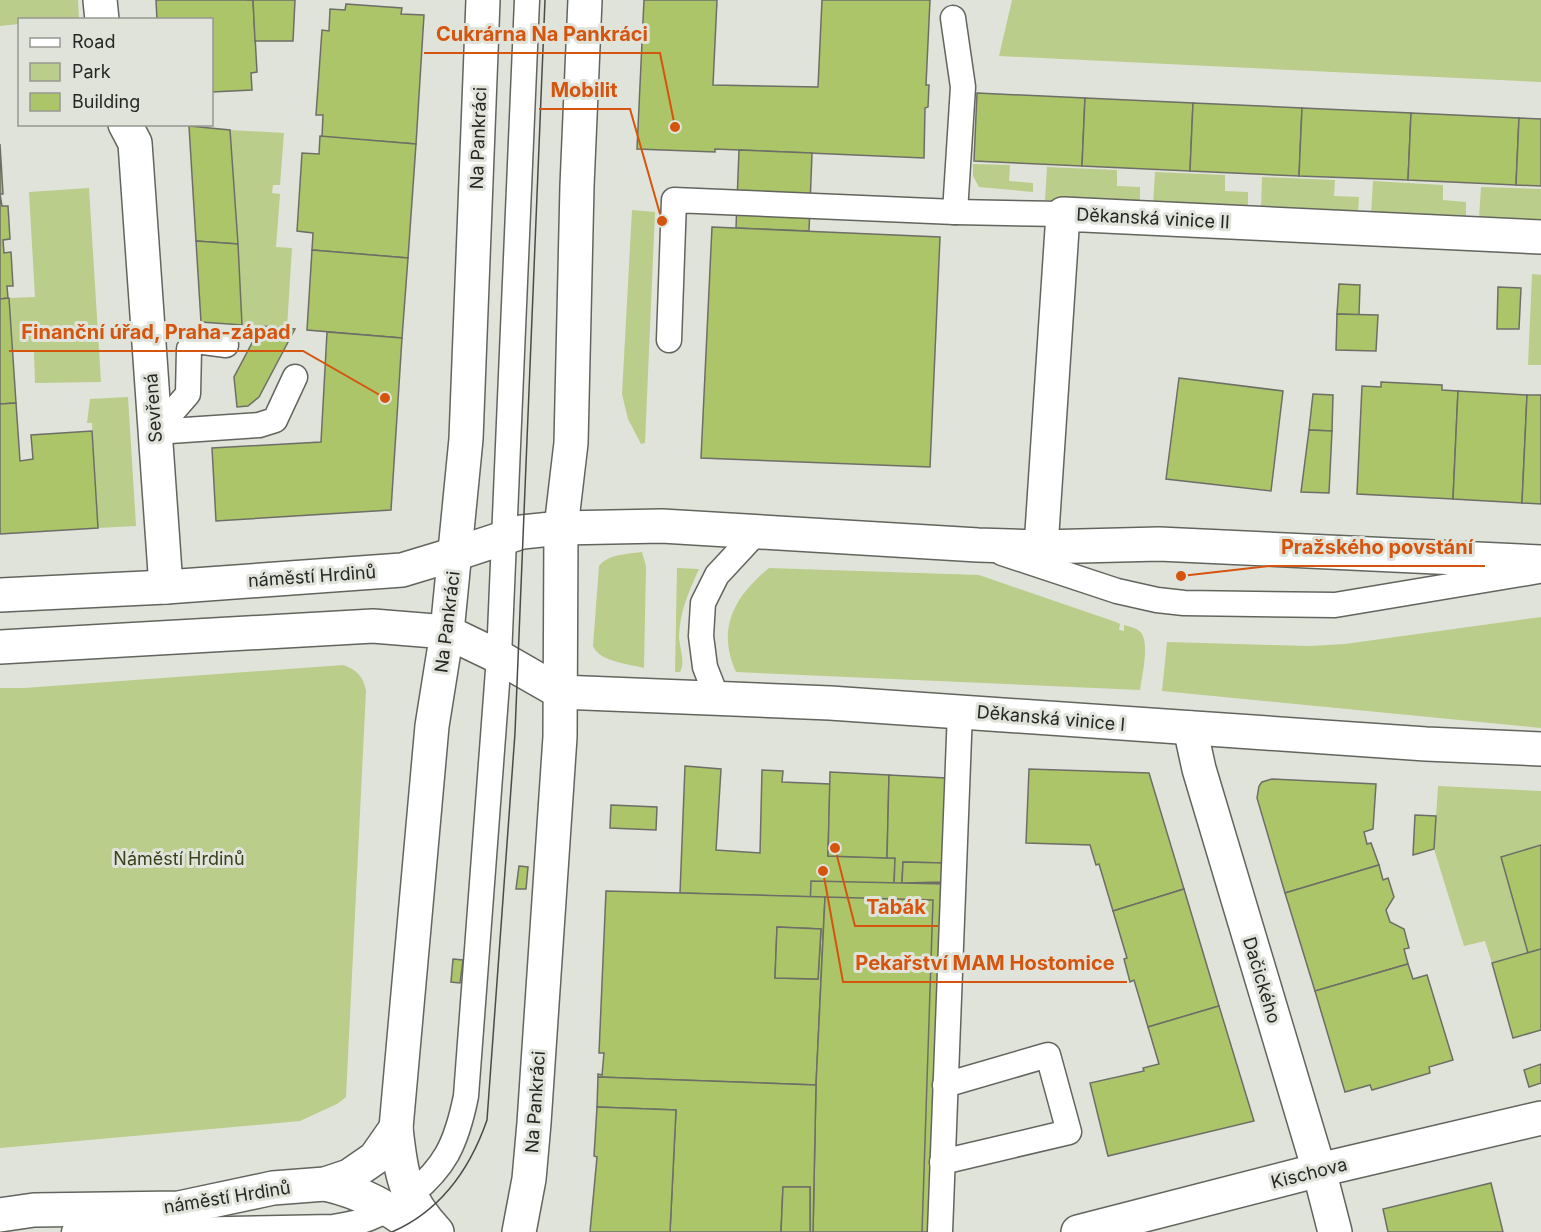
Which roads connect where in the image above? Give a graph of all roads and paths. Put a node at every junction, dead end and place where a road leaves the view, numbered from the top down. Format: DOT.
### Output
graph roads {
  1 [pos="100,0"];
  2 [pos="483,0"];
  3 [pos="527,0"];
  4 [pos="585,0"];
  5 [pos="102,18"];
  6 [pos="954,18"];
  7 [pos="126,126"];
  8 [pos="955,212"];
  9 [pos="1063,214"];
  10 [pos="1541,237"];
  11 [pos="669,340"];
  12 [pos="226,345"];
  13 [pos="295,377"];
  14 [pos="155,432"];
  15 [pos="561,528"];
  16 [pos="756,532"];
  17 [pos="504,538"];
  18 [pos="978,545"];
  19 [pos="1041,547"];
  20 [pos="455,554"];
  21 [pos="1541,562"];
  22 [pos="1541,571"];
  23 [pos="166,587"];
  24 [pos="0,595"];
  25 [pos="447,632"];
  26 [pos="0,647"];
  27 [pos="499,657"];
  28 [pos="560,692"];
  29 [pos="717,698"];
  30 [pos="960,711"];
  31 [pos="1190,728"];
  32 [pos="1541,749"];
  33 [pos="945,1085"];
  34 [pos="1541,1118"];
  35 [pos="396,1128"];
  36 [pos="942,1162"];
  37 [pos="1319,1170"];
  38 [pos="325,1184"];
  39 [pos="399,1202"];
  40 [pos="0,1215"];
  41 [pos="74,1232"];
  42 [pos="421,1232"];
  43 [pos="437,1232"];
  44 [pos="519,1232"];
  45 [pos="940,1232"];
  46 [pos="1078,1232"];
  47 [pos="1335,1232"];
  1 -- 5 [label="street"];
  2 -- 20 [label="street, Na Pankráci"];
  3 -- 17 [label="lane"];
  4 -- 15 [label="street, Na Pankráci"];
  6 -- 8 [label="lane"];
  7 -- 14 [label="street, Sevřená"];
  8 -- 9 [label="lane"];
  8 -- 11 [label="lane"];
  9 -- 10 [label="street, Děkanská vinice Ⅱ"];
  9 -- 19 [label="street, Děkanská vinice Ⅱ"];
  12 -- 14 [label="lane"];
  13 -- 14 [label="lane"];
  14 -- 23 [label="street, Sevřená"];
  15 -- 16 [label="street"];
  15 -- 17 [label="street, náměstí Hrdinů"];
  15 -- 28 [label="street, Na Pankráci"];
  16 -- 18 [label="street"];
  16 -- 29 [label="lane"];
  17 -- 20 [label="street, náměstí Hrdinů"];
  17 -- 27 [label="lane"];
  18 -- 19 [label="street"];
  18 -- 22 [label="lane"];
  19 -- 21 [label="street"];
  20 -- 23 [label="street, náměstí Hrdinů"];
  20 -- 25 [label="street, Na Pankráci"];
  23 -- 24 [label="street, náměstí Hrdinů"];
  25 -- 26 [label="street"];
  25 -- 27 [label="street"];
  25 -- 35 [label="street, Na Pankráci"];
  27 -- 28 [label="street"];
  27 -- 39 [label="lane"];
  28 -- 29 [label="street, Děkanská vinice Ⅰ"];
  28 -- 44 [label="street, Na Pankráci"];
  29 -- 30 [label="street, Děkanská vinice Ⅰ"];
  30 -- 31 [label="street, Děkanská vinice Ⅰ"];
  30 -- 33 [label="lane"];
  31 -- 32 [label="street, Děkanská vinice Ⅰ"];
  31 -- 37 [label="street, Dačického"];
  33 -- 36 [label="lane"];
  33 -- 36 [label="lane"];
  34 -- 37 [label="street, Kischova"];
  35 -- 38 [label="street, náměstí Hrdinů"];
  35 -- 39 [label="street, Na Pankráci"];
  36 -- 45 [label="lane"];
  37 -- 46 [label="street, Kischova"];
  37 -- 47 [label="street, Dačického"];
  38 -- 39 [label="street"];
  38 -- 40 [label="street, náměstí Hrdinů"];
  39 -- 41 [label="lane"];
  39 -- 42 [label="street"];
  39 -- 43 [label="street, Na Pankráci"];
}
